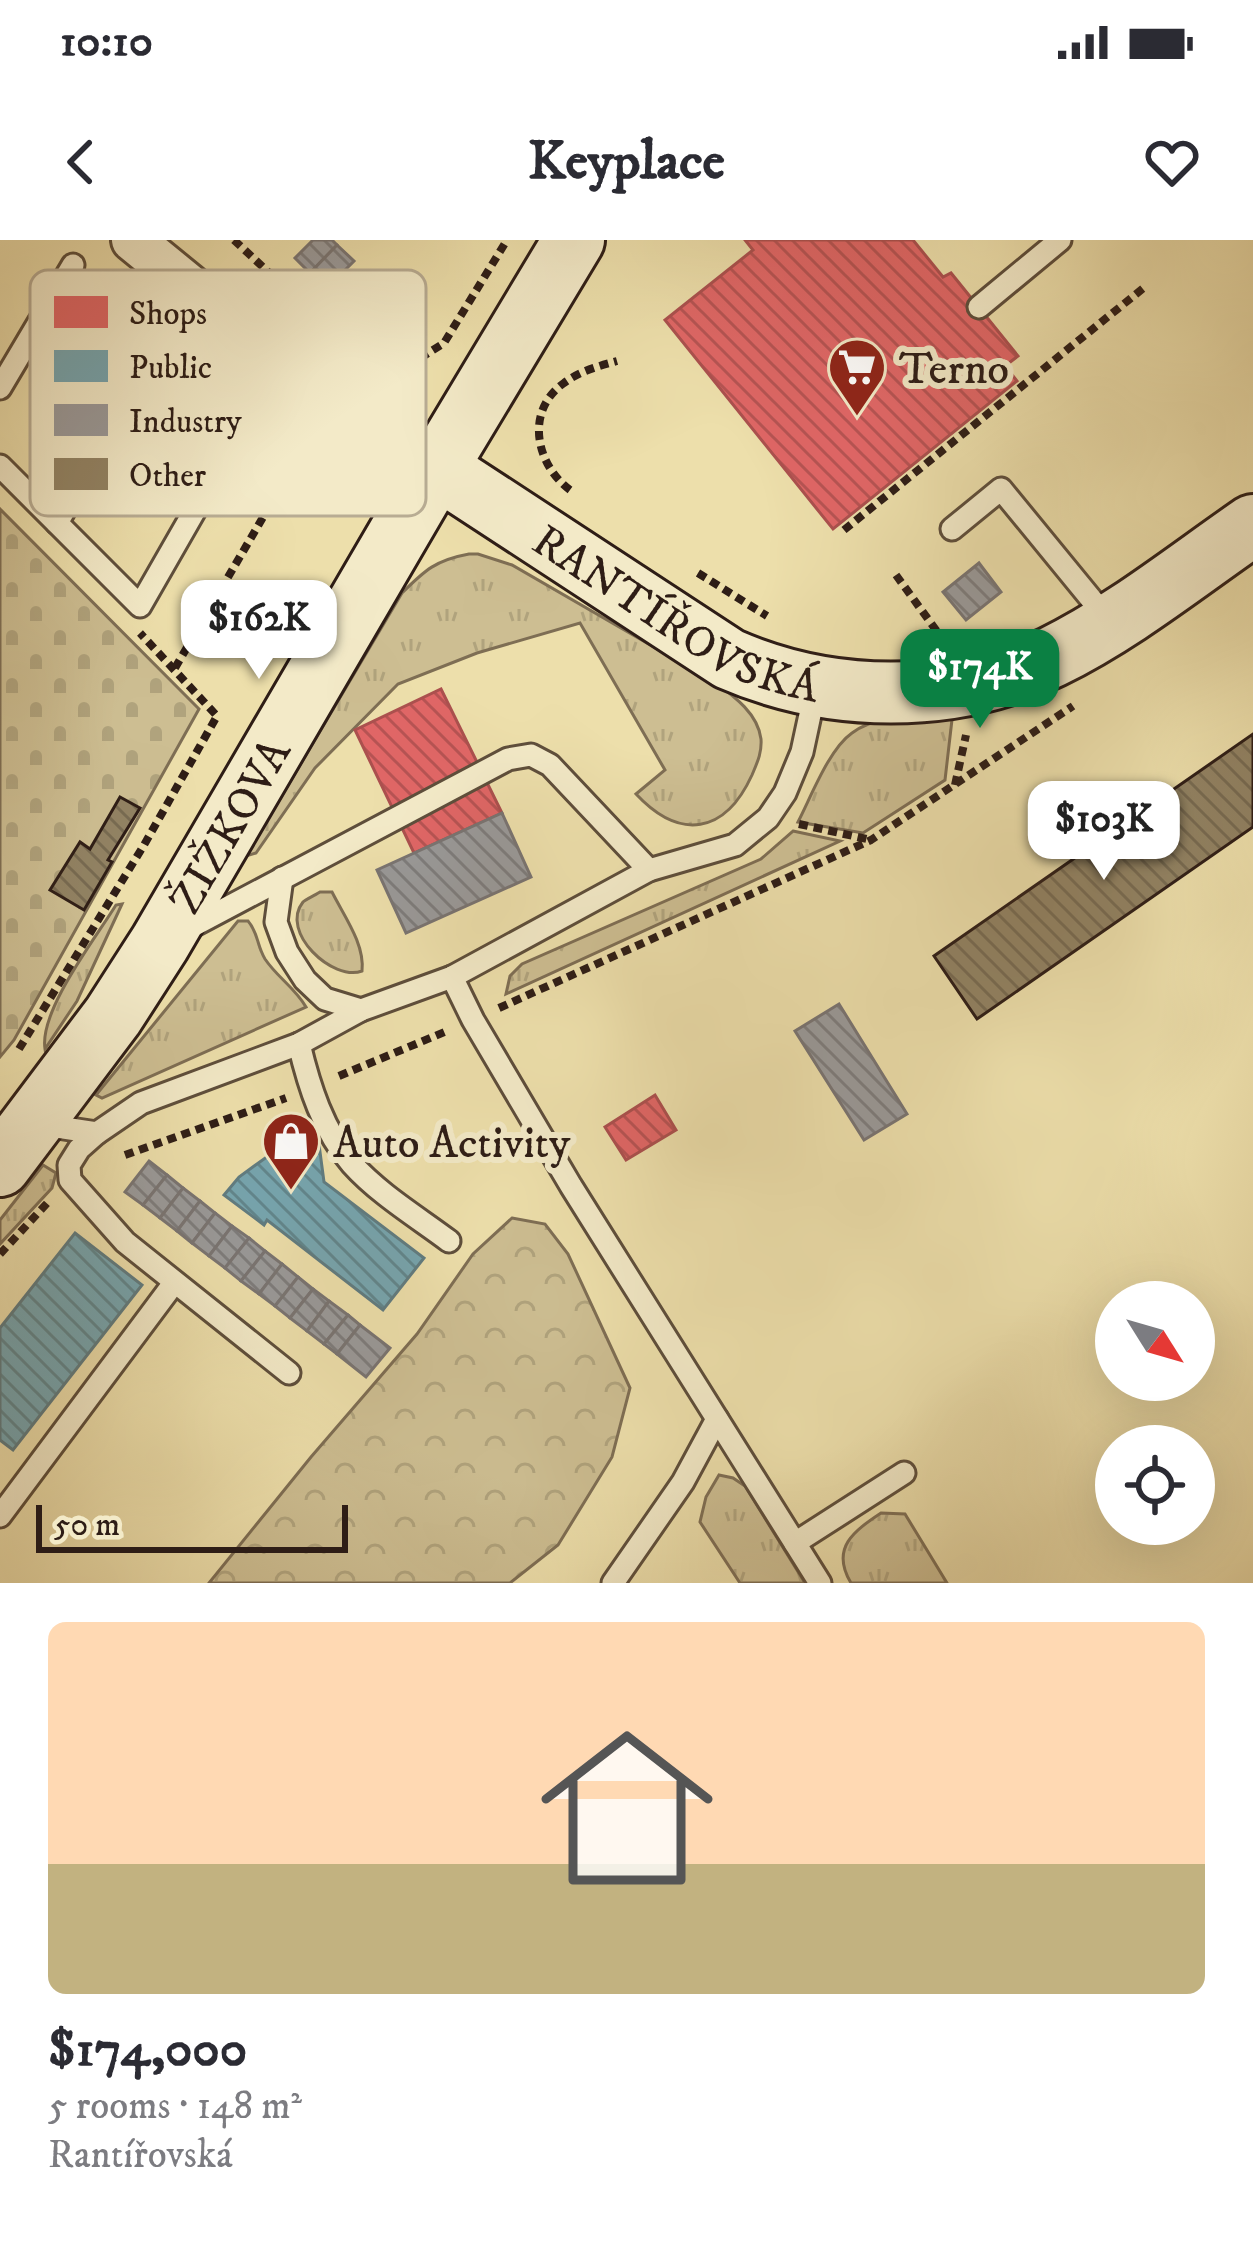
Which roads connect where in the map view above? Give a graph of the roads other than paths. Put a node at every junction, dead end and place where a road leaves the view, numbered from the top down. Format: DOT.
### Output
graph roads {
  1 [pos="133,240"];
  2 [pos="574,240"];
  3 [pos="1060,240"];
  4 [pos="73,265"];
  5 [pos="70,270"];
  6 [pos="170,270"];
  7 [pos="979,307"];
  8 [pos="30,337"];
  9 [pos="0,388"];
  10 [pos="426,462"];
  11 [pos="0,466"];
  12 [pos="437,468"];
  13 [pos="426,487"];
  14 [pos="30,496"];
  15 [pos="50,516"];
  16 [pos="61,516"];
  17 [pos="192,516"];
  18 [pos="409,516"];
  19 [pos="57,523"];
  20 [pos="1253,525"];
  21 [pos="952,529"];
  22 [pos="1111,622"];
  23 [pos="816,686"];
  24 [pos="649,870"];
  25 [pos="282,878"];
  26 [pos="160,943"];
  27 [pos="452,976"];
  28 [pos="362,1010"];
  29 [pos="298,1044"];
  30 [pos="97,1133"];
  31 [pos="17,1144"];
  32 [pos="449,1241"];
  33 [pos="174,1282"];
  34 [pos="289,1373"];
  35 [pos="717,1419"];
  36 [pos="904,1473"];
  37 [pos="0,1516"];
  38 [pos="795,1544"];
  39 [pos="613,1583"];
  40 [pos="820,1583"];
  1 -- 6 [label="street"];
  2 -- 12 [label="main road, ŽIŽKOVA"];
  3 -- 7 [label="lane"];
  4 -- 5 [label="lane"];
  8 -- 9 [label="lane"];
  10 -- 12 [label="street"];
  11 -- 14 [label="lane"];
  12 -- 13 [label="main road, ŽIŽKOVA"];
  12 -- 23 [label="main road, RANTÍŘOVSKÁ"];
  15 -- 19 [label="lane"];
  16 -- 19 [label="lane"];
  17 -- 19 [label="lane"];
  18 -- 26 [label="main road, ŽIŽKOVA"];
  20 -- 22 [label="main road, RANTÍŘOVSKÁ"];
  21 -- 22 [label="lane"];
  22 -- 23 [label="main road, RANTÍŘOVSKÁ"];
  23 -- 24 [label="lane"];
  24 -- 25 [label="lane"];
  24 -- 27 [label="lane"];
  25 -- 26 [label="lane"];
  25 -- 28 [label="lane"];
  26 -- 31 [label="main road, ŽIŽKOVA"];
  27 -- 28 [label="lane"];
  27 -- 35 [label="lane"];
  28 -- 29 [label="lane"];
  29 -- 30 [label="lane"];
  29 -- 32 [label="lane"];
  30 -- 31 [label="lane"];
  30 -- 33 [label="lane"];
  33 -- 34 [label="lane"];
  33 -- 37 [label="lane"];
  35 -- 38 [label="lane"];
  35 -- 39 [label="lane"];
  36 -- 38 [label="lane"];
  38 -- 40 [label="lane"];
}
